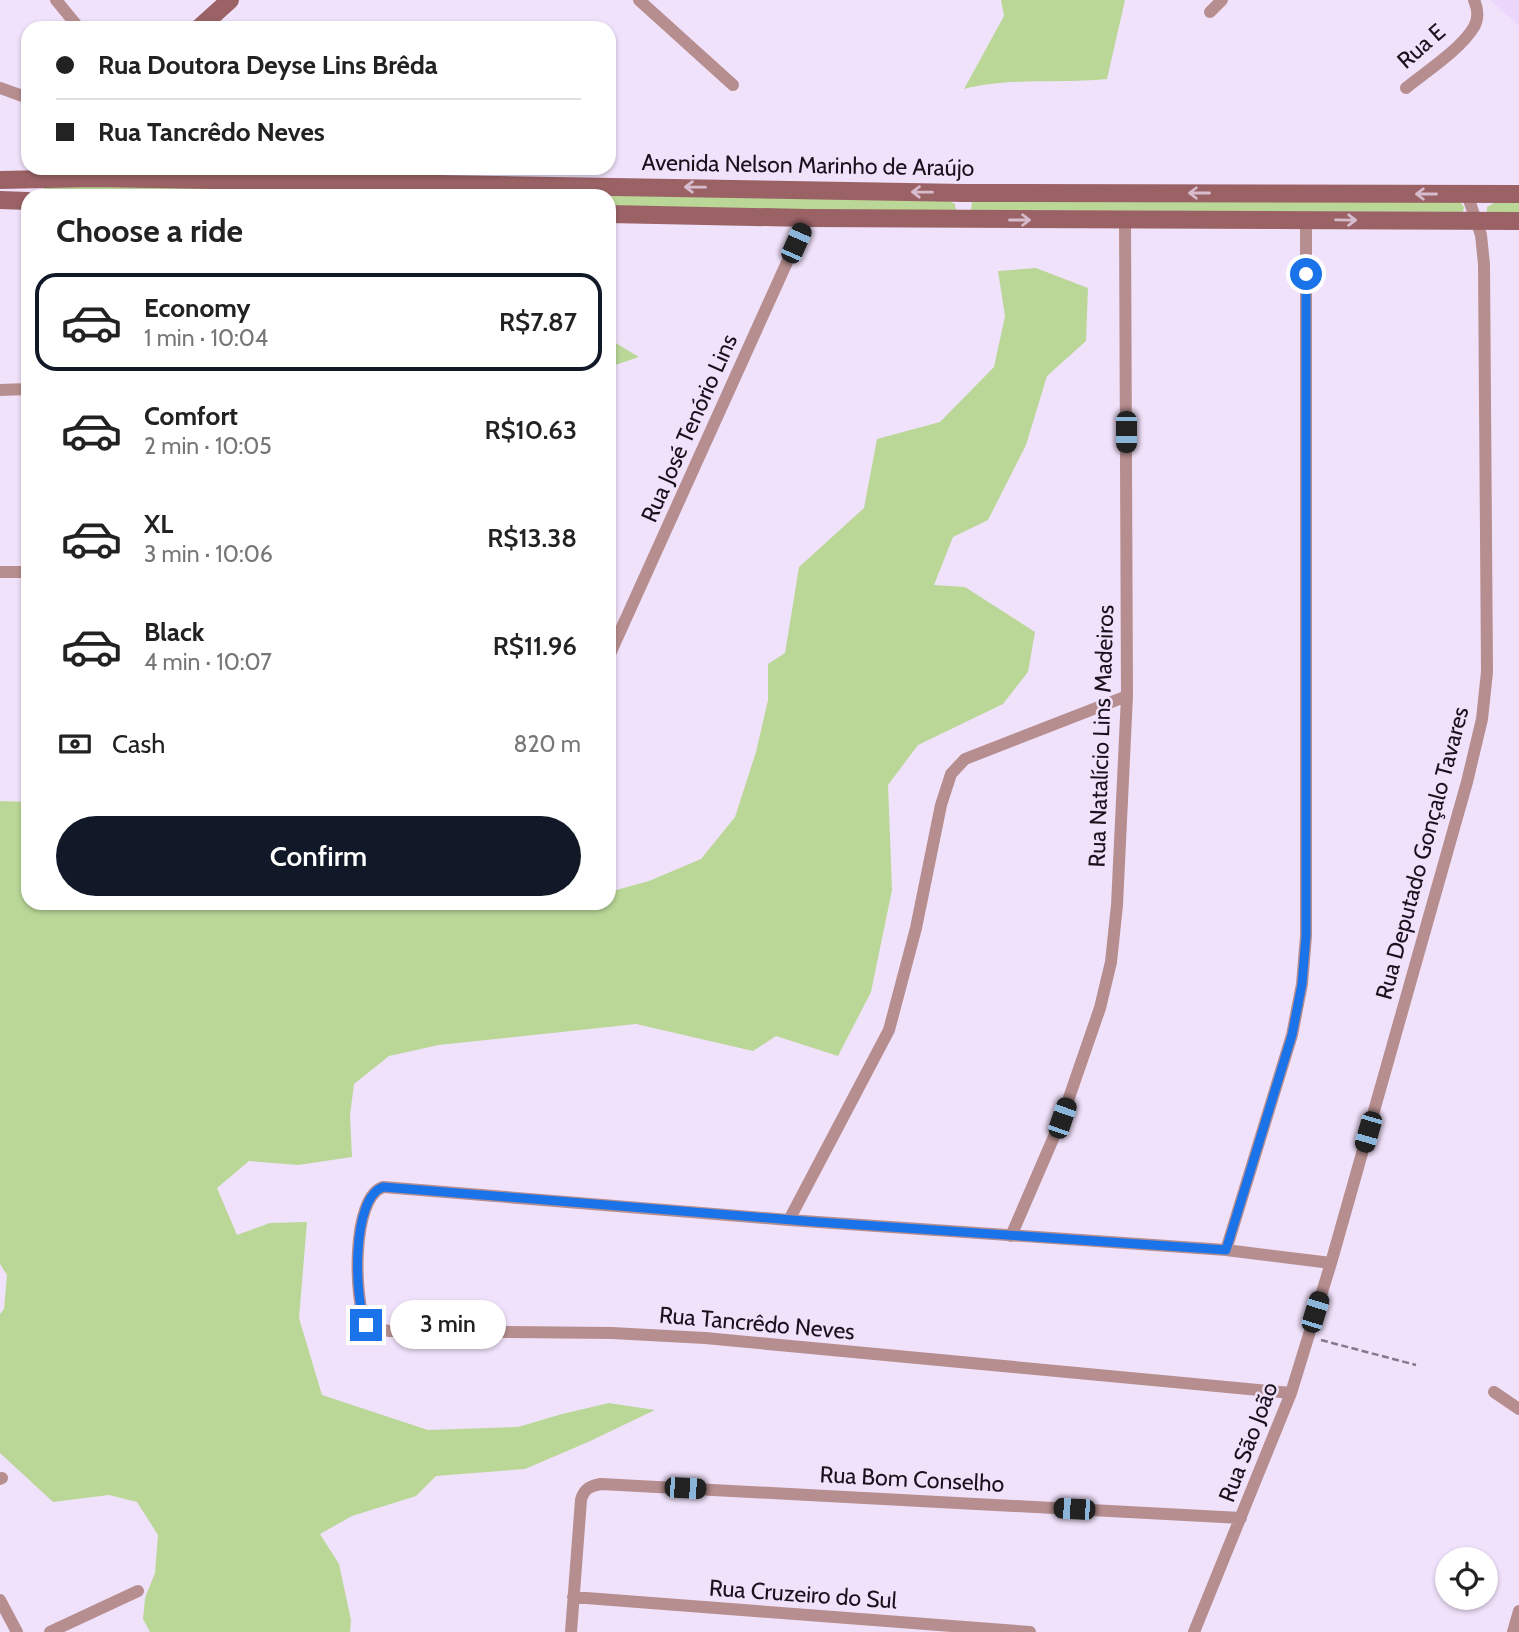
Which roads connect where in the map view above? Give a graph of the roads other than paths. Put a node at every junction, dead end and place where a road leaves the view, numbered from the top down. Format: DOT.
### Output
graph roads {
  1 [pos="55,0"];
  2 [pos="230,0"];
  3 [pos="639,0"];
  4 [pos="1222,0"];
  5 [pos="1474,0"];
  6 [pos="1210,12"];
  7 [pos="73,21"];
  8 [pos="207,21"];
  9 [pos="733,85"];
  10 [pos="0,88"];
  11 [pos="1406,88"];
  12 [pos="21,95"];
  13 [pos="21,172"];
  14 [pos="68,175"];
  15 [pos="137,175"];
  16 [pos="4,181"];
  17 [pos="465,189"];
  18 [pos="616,191"];
  19 [pos="964,192"];
  20 [pos="1466,194"];
  21 [pos="1519,194"];
  22 [pos="0,200"];
  23 [pos="21,201"];
  24 [pos="616,214"];
  25 [pos="807,218"];
  26 [pos="963,219"];
  27 [pos="1306,219"];
  28 [pos="1125,220"];
  29 [pos="1476,221"];
  30 [pos="1519,221"];
  31 [pos="21,389"];
  32 [pos="0,390"];
  33 [pos="0,572"];
  34 [pos="21,572"];
  35 [pos="616,641"];
  36 [pos="1127,696"];
  37 [pos="789,1220"];
  38 [pos="1011,1236"];
  39 [pos="1226,1250"];
  40 [pos="1331,1263"];
  41 [pos="1494,1392"];
  42 [pos="1290,1393"];
  43 [pos="1519,1409"];
  44 [pos="1241,1518"];
  45 [pos="138,1591"];
  46 [pos="573,1597"];
  47 [pos="0,1600"];
  48 [pos="1519,1611"];
  49 [pos="17,1632"];
  50 [pos="50,1632"];
  51 [pos="570,1632"];
  52 [pos="1030,1632"];
  53 [pos="1194,1632"];
  54 [pos="1513,1632"];
  1 -- 7 [label="street"];
  2 -- 8 [label="main road"];
  3 -- 9 [label="street"];
  4 -- 6 [label="street"];
  5 -- 11 [label="street, Rua E"];
  10 -- 12 [label="street"];
  13 -- 16 [label="main road"];
  14 -- 16 [label="main road, Avenida Nelson Marinho de Araújo"];
  15 -- 17 [label="main road, Avenida Nelson Marinho de Araújo"];
  19 -- 18 [label="main road, Avenida Nelson Marinho de Araújo, one-way"];
  20 -- 19 [label="main road, Avenida Nelson Marinho de Araújo, one-way"];
  19 -- 26 [label="main road"];
  20 -- 21 [label="main road, Avenida Nelson Marinho de Araújo"];
  20 -- 29 [label="street, Rua Deputado Gonçalo Tavares"];
  22 -- 23 [label="main road"];
  24 -- 25 [label="main road"];
  25 -- 26 [label="main road"];
  25 -- 35 [label="street, Rua José Tenório Lins"];
  26 -- 28 [label="main road, one-way"];
  27 -- 28 [label="main road"];
  27 -- 29 [label="main road, one-way"];
  27 -- 39 [label="street"];
  28 -- 36 [label="street, Rua Natalício Lins Madeiros"];
  29 -- 30 [label="main road"];
  29 -- 40 [label="street, Rua Deputado Gonçalo Tavares"];
  31 -- 32 [label="street"];
  33 -- 34 [label="street"];
  36 -- 37 [label="street"];
  36 -- 38 [label="street, Rua Natalício Lins Madeiros"];
  37 -- 38 [label="street"];
  37 -- 42 [label="street, Rua Tancrêdo Neves"];
  38 -- 39 [label="street"];
  39 -- 40 [label="street"];
  40 -- 42 [label="street, Rua São João"];
  41 -- 43 [label="street"];
  42 -- 44 [label="street, Rua São João"];
  44 -- 46 [label="street, Rua Bom Conselho"];
  44 -- 53 [label="street, Rua São João"];
  45 -- 50 [label="street"];
  46 -- 51 [label="street"];
  46 -- 52 [label="street, Rua Cruzeiro do Sul"];
  47 -- 49 [label="street"];
  48 -- 54 [label="street"];
}
